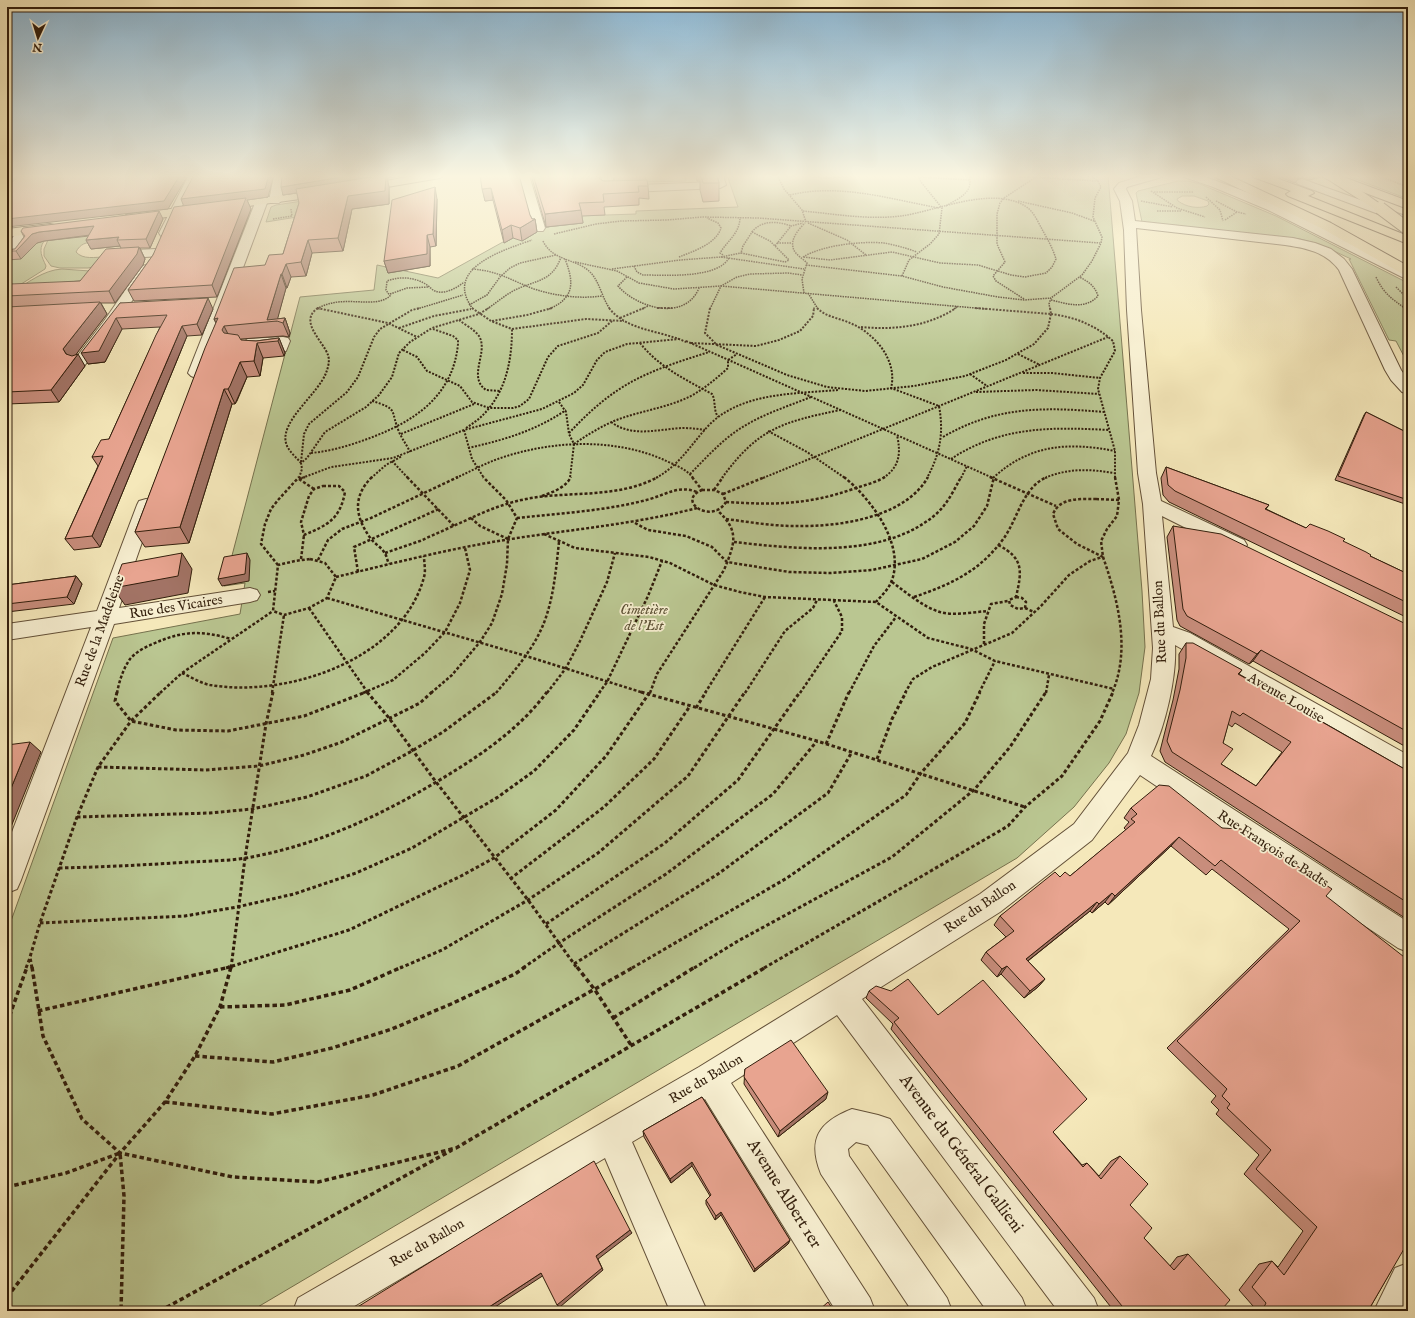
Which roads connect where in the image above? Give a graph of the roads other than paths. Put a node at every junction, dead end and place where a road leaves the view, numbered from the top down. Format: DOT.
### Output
graph roads {
  1 [pos="20,237"];
  2 [pos="163,237"];
  3 [pos="250,237"];
  4 [pos="1130,237"];
  5 [pos="1238,237"];
  6 [pos="1330,237"];
  7 [pos="1346,237"];
  8 [pos="1359,237"];
  9 [pos="156,253"];
  10 [pos="7,254"];
  11 [pos="110,255"];
  12 [pos="1408,262"];
  13 [pos="1408,271"];
  14 [pos="1408,276"];
  15 [pos="136,307"];
  16 [pos="106,308"];
  17 [pos="121,308"];
  18 [pos="237,344"];
  19 [pos="255,344"];
  20 [pos="80,362"];
  21 [pos="1408,389"];
  22 [pos="189,391"];
  23 [pos="153,488"];
  24 [pos="1152,504"];
  25 [pos="1251,552"];
  26 [pos="250,595"];
  27 [pos="106,618"];
  28 [pos="7,632"];
  29 [pos="1163,632"];
  30 [pos="1137,760"];
  31 [pos="1408,767"];
  32 [pos="7,880"];
  33 [pos="1408,938"];
  34 [pos="841,996"];
  35 [pos="710,1078"];
  36 [pos="612,1135"];
  37 [pos="1408,1281"];
  38 [pos="311,1311"];
  39 [pos="689,1311"];
  40 [pos="857,1311"];
  41 [pos="934,1311"];
  42 [pos="1008,1311"];
  43 [pos="1081,1311"];
  44 [pos="1392,1311"];
  1 -- 10 [label="street"];
  2 -- 9 [label="street"];
  3 -- 22 [label="street"];
  4 -- 24 [label="street, Rue du Ballon"];
  5 -- 21 [label="street"];
  6 -- 14 [label="street"];
  7 -- 13 [label="main road"];
  8 -- 12 [label="main road"];
  9 -- 11 [label="street"];
  9 -- 17 [label="street"];
  15 -- 17 [label="street"];
  16 -- 17 [label="street"];
  17 -- 20 [label="street"];
  18 -- 19 [label="street"];
  23 -- 27 [label="street, Rue de la Madeleine"];
  24 -- 25 [label="street"];
  24 -- 29 [label="street, Rue du Ballon"];
  26 -- 27 [label="street, Rue des Vicaires"];
  27 -- 28 [label="street, Rue des Vicaires"];
  27 -- 32 [label="street, Rue de la Madeleine"];
  29 -- 30 [label="street, Rue du Ballon"];
  29 -- 31 [label="street, Avenue Louise"];
  30 -- 33 [label="street, Rue François de Badts"];
  30 -- 34 [label="street, Rue du Ballon"];
  34 -- 35 [label="street, Rue du Ballon"];
  34 -- 43 [label="street, Avenue du Général Gallieni"];
  35 -- 36 [label="street, Rue du Ballon"];
  35 -- 40 [label="street, Avenue Albert 1er"];
  36 -- 38 [label="street, Rue du Ballon"];
  36 -- 39 [label="street"];
  37 -- 44 [label="street"];
  41 -- 42 [label="street"];
}
